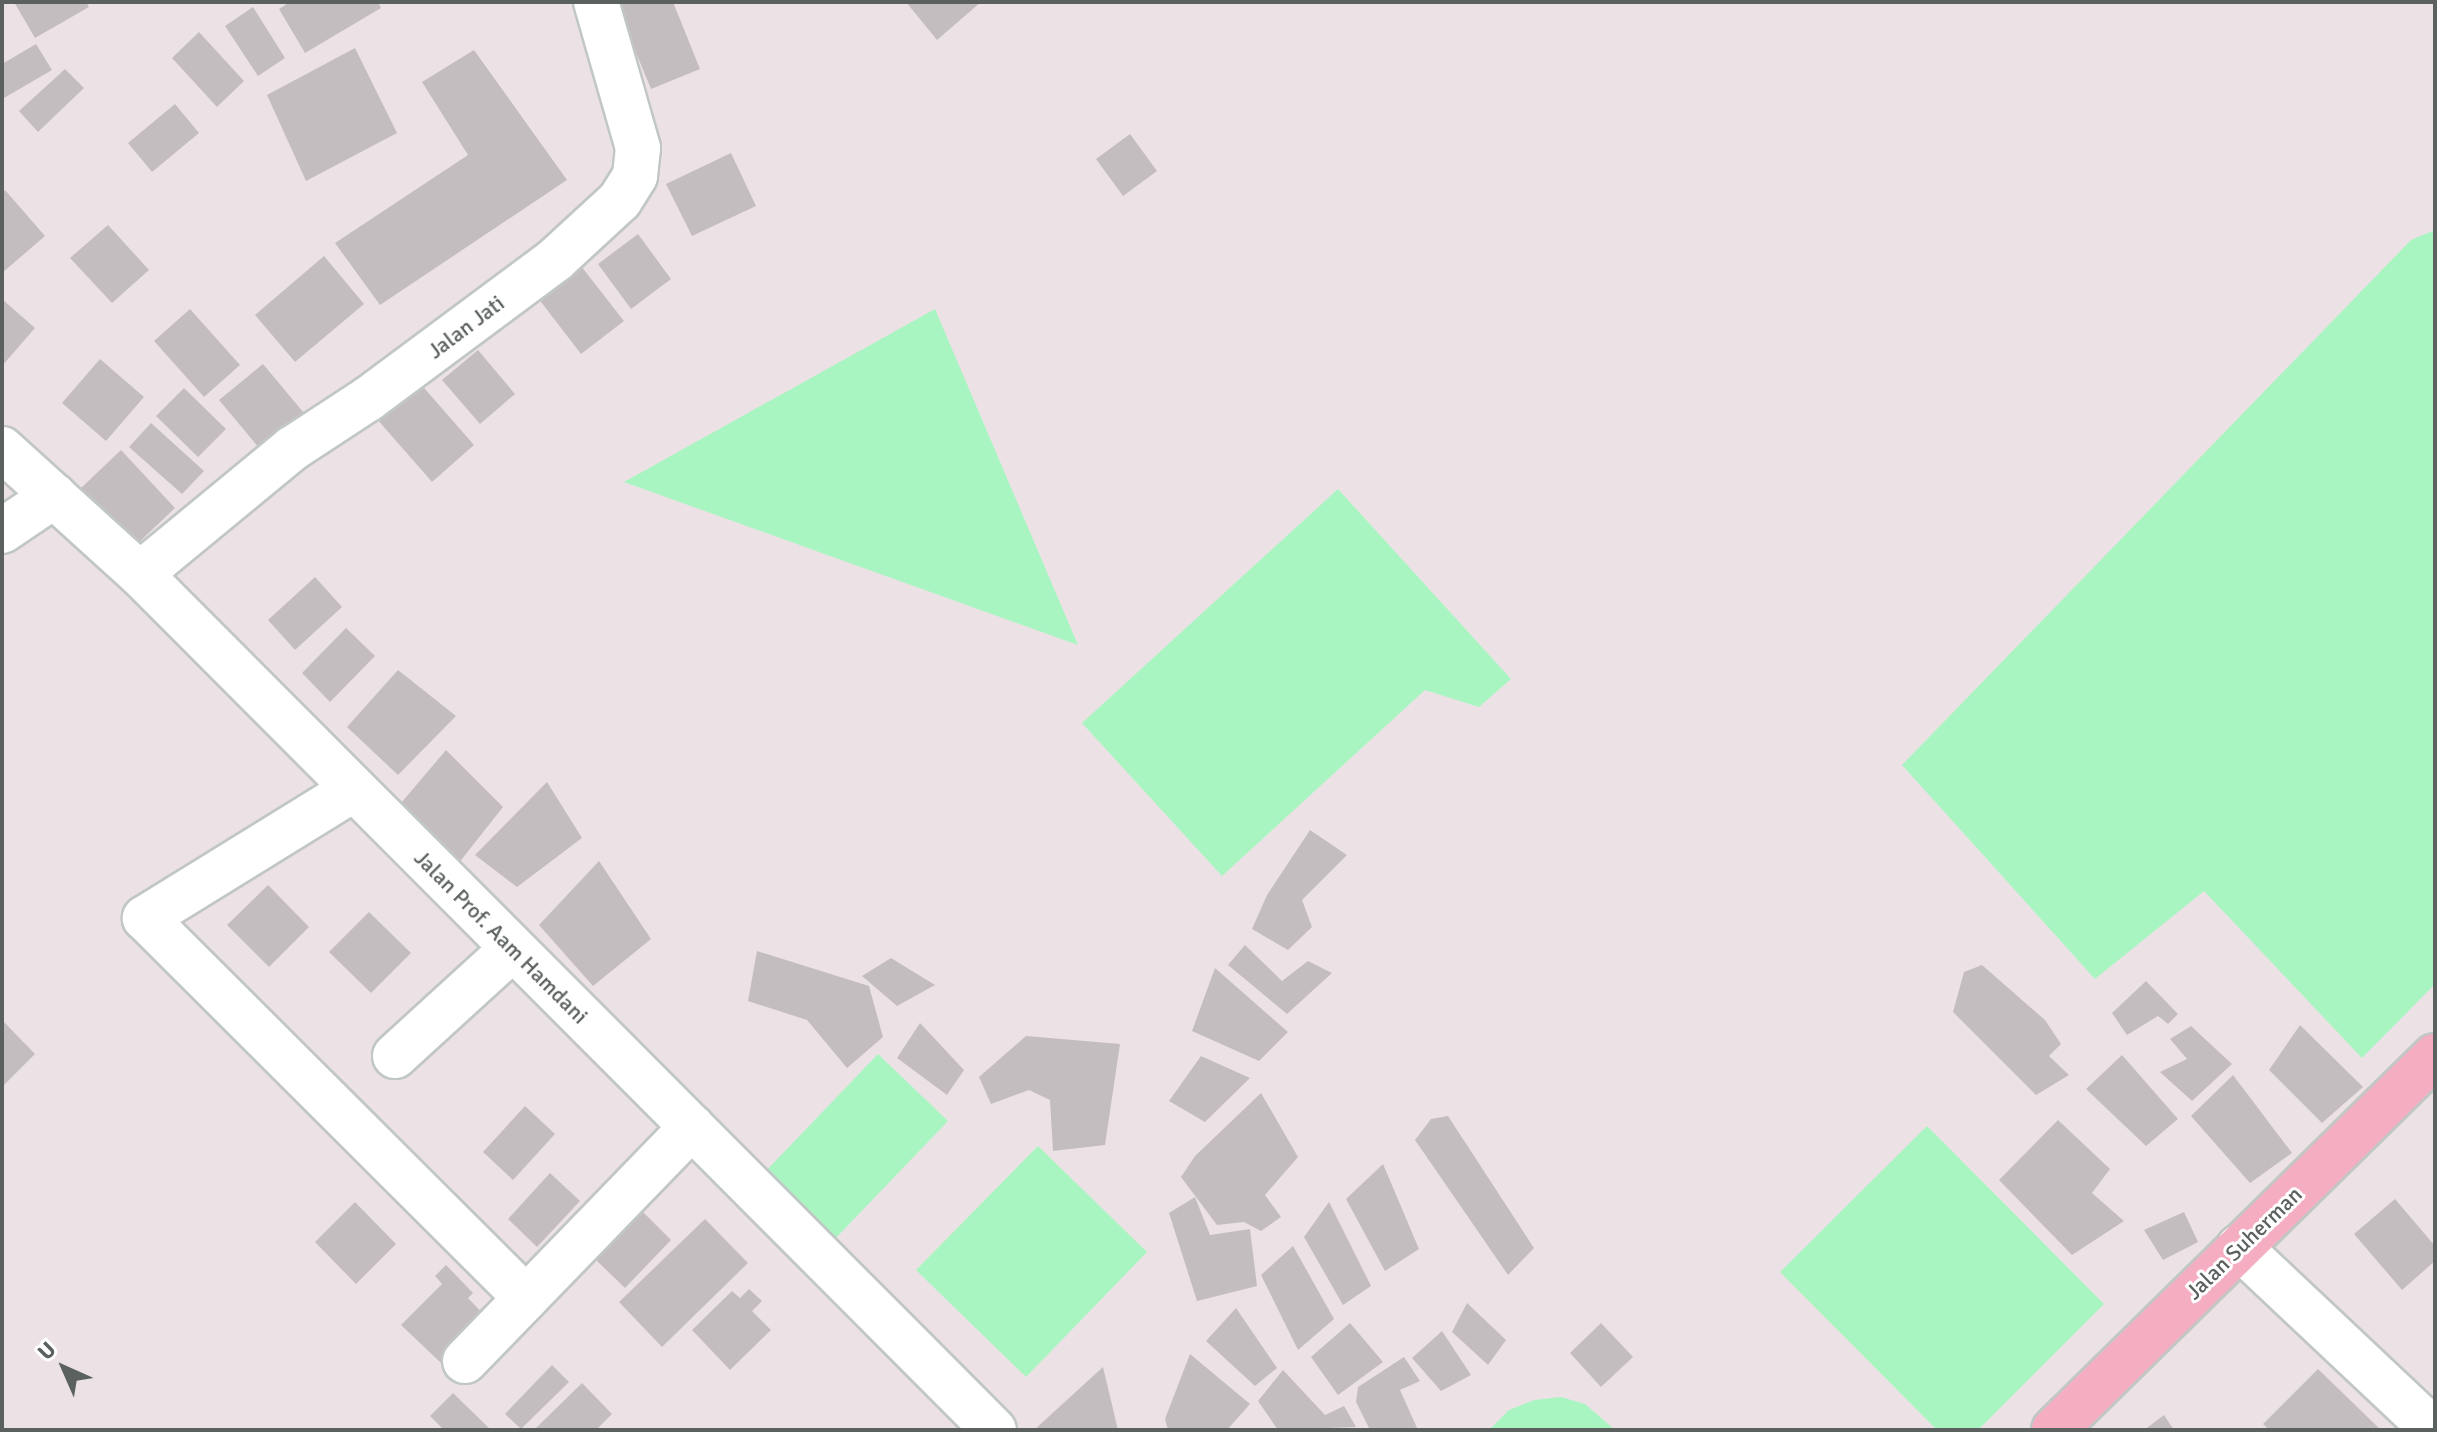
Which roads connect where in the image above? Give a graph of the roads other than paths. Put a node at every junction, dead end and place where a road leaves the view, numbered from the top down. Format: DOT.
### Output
graph roads {
  1 [pos="596,2"];
  2 [pos="2,449"];
  3 [pos="54,496"];
  4 [pos="2,531"];
  5 [pos="140,574"];
  6 [pos="354,789"];
  7 [pos="512,949"];
  8 [pos="395,1056"];
  9 [pos="2435,1056"];
  10 [pos="692,1127"];
  11 [pos="2239,1247"];
  12 [pos="526,1298"];
  13 [pos="465,1361"];
  14 [pos="994,1430"];
  15 [pos="2054,1430"];
  16 [pos="2433,1430"];
  1 -- 5 [label="street, Jalan Jati"];
  2 -- 3 [label="street, Jalan Prof. Aam Hamdani"];
  3 -- 4 [label="street"];
  3 -- 5 [label="street, Jalan Prof. Aam Hamdani"];
  5 -- 6 [label="street, Jalan Prof. Aam Hamdani"];
  6 -- 7 [label="street, Jalan Prof. Aam Hamdani"];
  6 -- 12 [label="street"];
  7 -- 8 [label="street"];
  7 -- 10 [label="street, Jalan Prof. Aam Hamdani"];
  9 -- 11 [label="main road, Jalan Suherman"];
  10 -- 12 [label="street"];
  10 -- 14 [label="street, Jalan Prof. Aam Hamdani"];
  11 -- 15 [label="main road, Jalan Suherman"];
  11 -- 16 [label="street"];
  12 -- 13 [label="street"];
}
